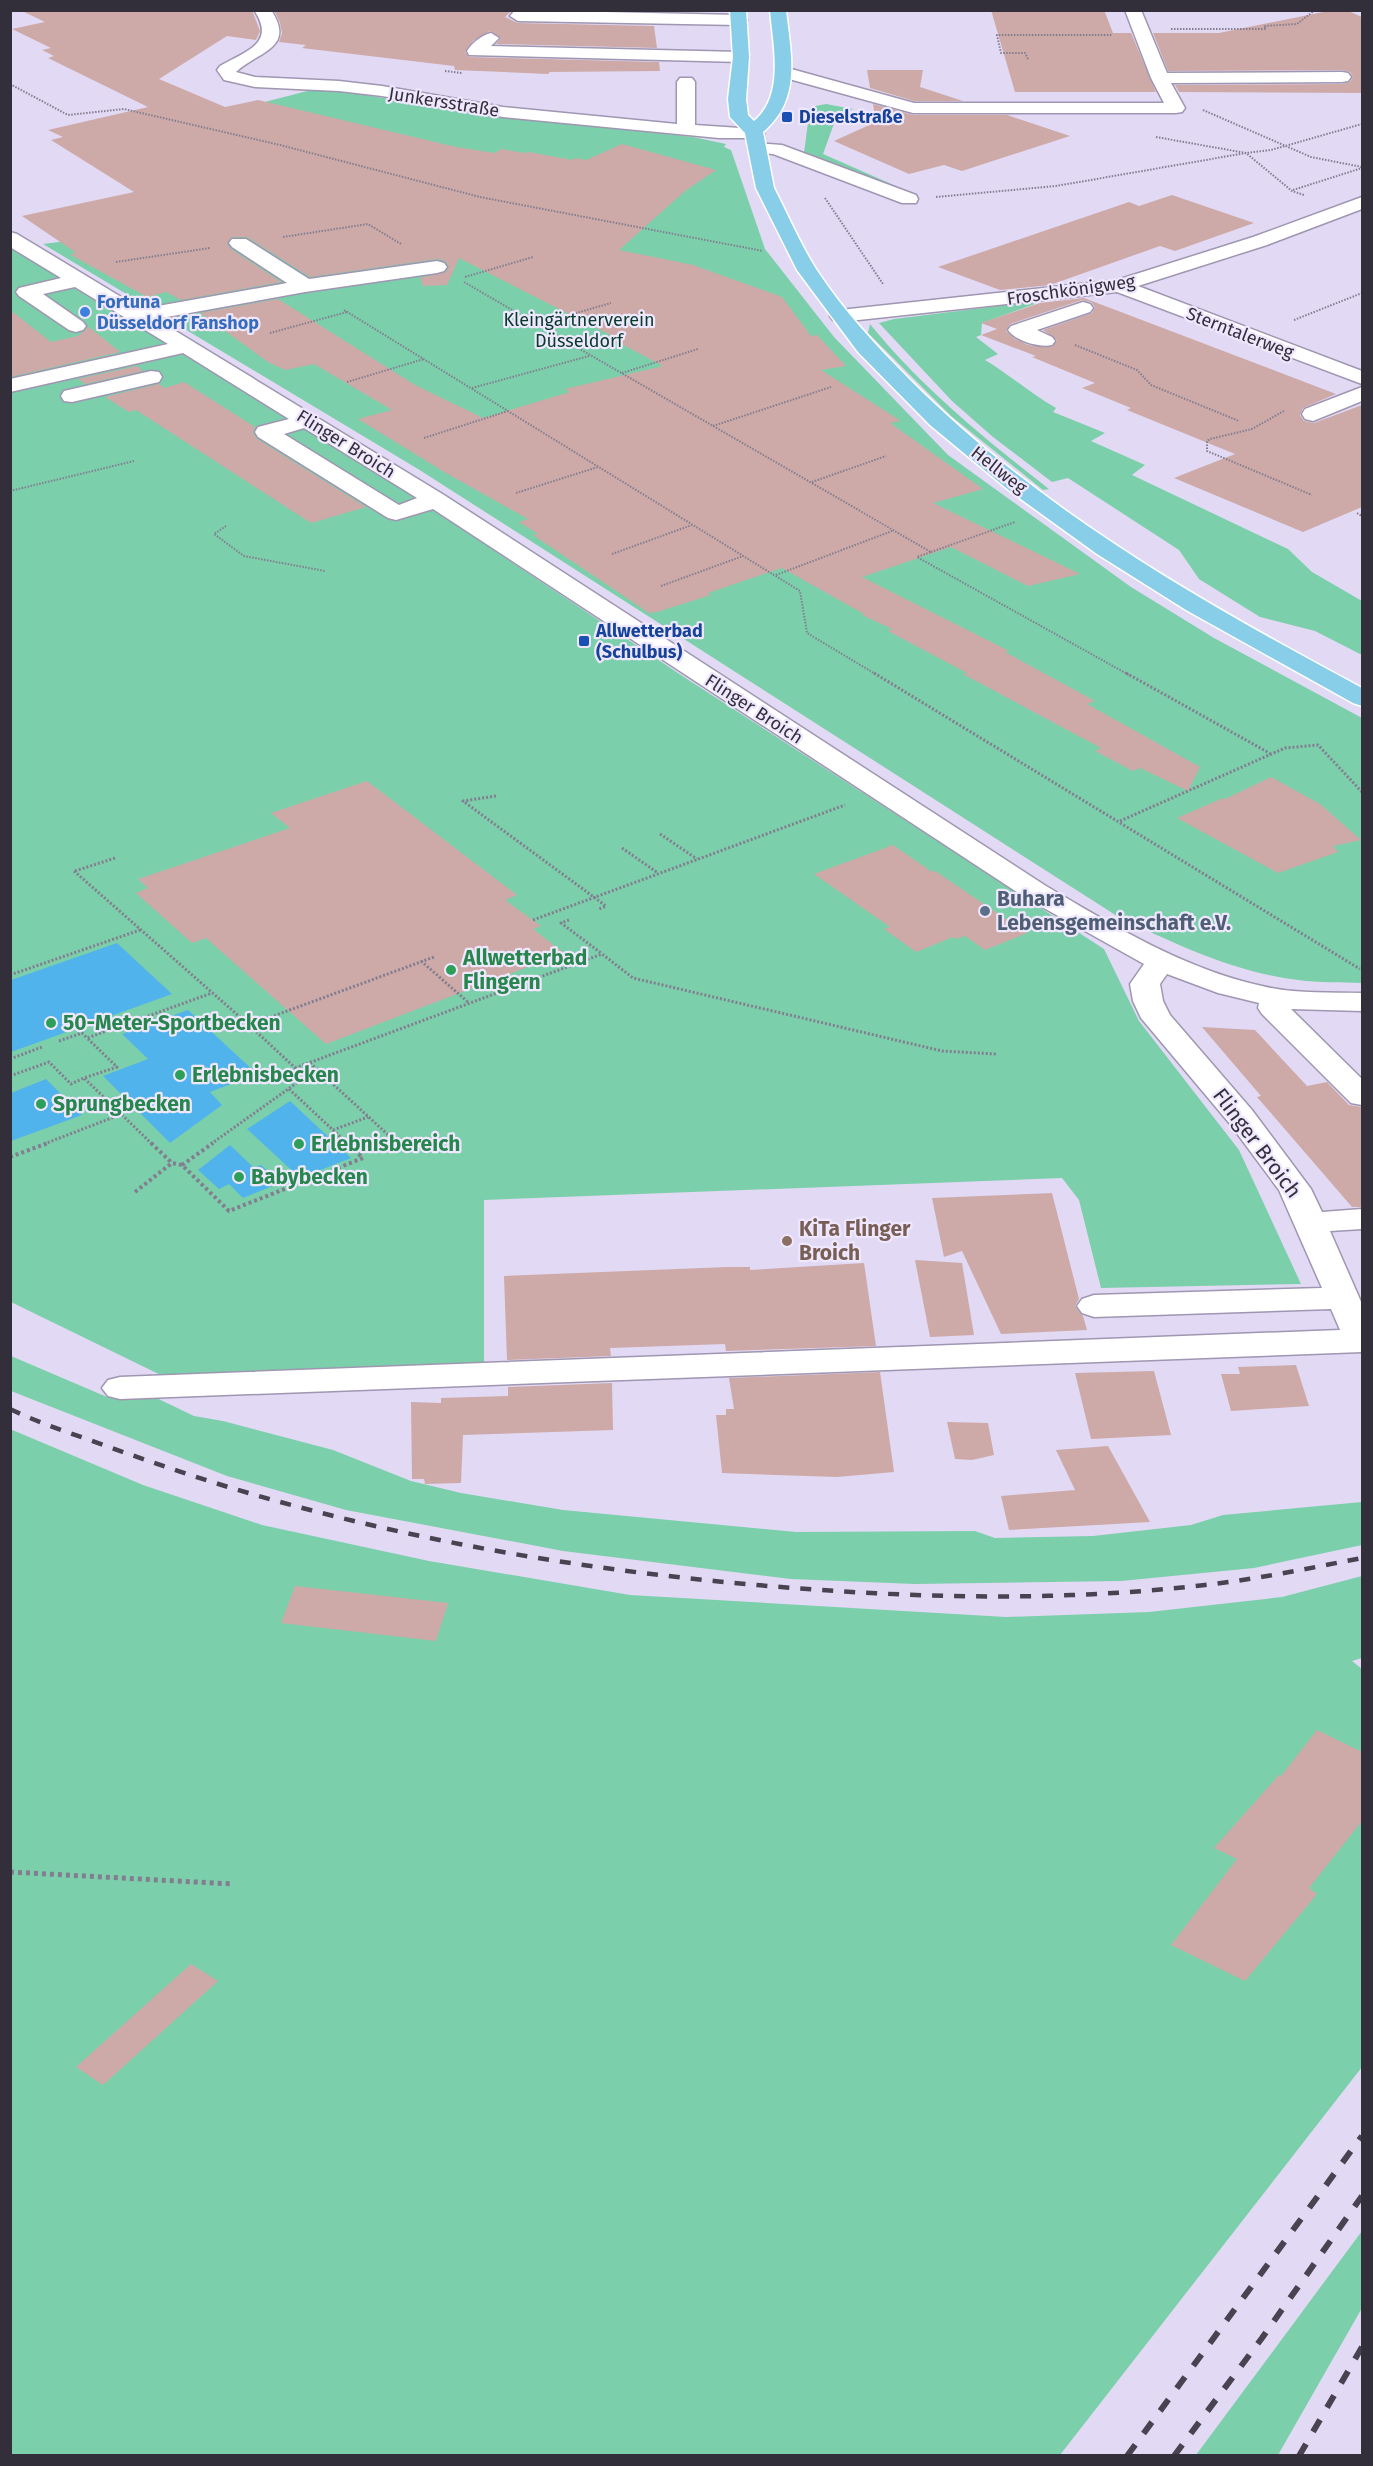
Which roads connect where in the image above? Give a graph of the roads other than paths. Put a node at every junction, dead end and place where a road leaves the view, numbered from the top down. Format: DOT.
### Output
graph roads {
  1 [pos="262,10"];
  2 [pos="525,10"];
  3 [pos="778,10"];
  4 [pos="1133,10"];
  5 [pos="738,15"];
  6 [pos="491,38"];
  7 [pos="741,64"];
  8 [pos="784,72"];
  9 [pos="1160,78"];
  10 [pos="1342,78"];
  11 [pos="686,82"];
  12 [pos="471,94"];
  13 [pos="1194,97"];
  14 [pos="1173,102"];
  15 [pos="686,110"];
  16 [pos="686,130"];
  17 [pos="755,138"];
  18 [pos="909,199"];
  19 [pos="1354,206"];
  20 [pos="10,238"];
  21 [pos="239,243"];
  22 [pos="437,267"];
  23 [pos="69,275"];
  24 [pos="10,279"];
  25 [pos="305,286"];
  26 [pos="1119,286"];
  27 [pos="1052,295"];
  28 [pos="138,316"];
  29 [pos="840,316"];
  30 [pos="76,326"];
  31 [pos="1055,341"];
  32 [pos="186,346"];
  33 [pos="211,362"];
  34 [pos="1362,378"];
  35 [pos="10,386"];
  36 [pos="1362,393"];
  37 [pos="72,396"];
  38 [pos="1313,414"];
  39 [pos="308,420"];
  40 [pos="436,500"];
  41 [pos="1362,698"];
  42 [pos="1161,961"];
  43 [pos="1276,997"];
  44 [pos="1362,1002"];
  45 [pos="1362,1096"];
  46 [pos="1362,1219"];
  47 [pos="1310,1223"];
  48 [pos="1344,1298"];
  49 [pos="1094,1306"];
  50 [pos="1362,1341"];
  51 [pos="120,1388"];
  1 -- 16 [label="street, Junkersstraße"];
  2 -- 5 [label="street"];
  3 -- 8 [label="main road"];
  4 -- 9 [label="street"];
  5 -- 7 [label="main road, Hellweg"];
  6 -- 7 [label="street"];
  7 -- 8 [label="main road"];
  7 -- 17 [label="main road, Hellweg"];
  8 -- 14 [label="street"];
  8 -- 17 [label="main road"];
  9 -- 10 [label="street"];
  9 -- 14 [label="street"];
  11 -- 15 [label="street"];
  12 -- 15 [label="street"];
  13 -- 14 [label="street"];
  15 -- 16 [label="street"];
  16 -- 17 [label="street, Junkersstraße"];
  17 -- 18 [label="street, Junkersstraße"];
  17 -- 29 [label="main road, Hellweg"];
  19 -- 26 [label="street, Froschkönigweg"];
  20 -- 23 [label="street, Flinger Broich"];
  21 -- 25 [label="street"];
  22 -- 25 [label="street"];
  23 -- 24 [label="street"];
  23 -- 28 [label="street, Flinger Broich"];
  23 -- 30 [label="street"];
  25 -- 28 [label="street"];
  26 -- 27 [label="street, Froschkönigweg"];
  26 -- 34 [label="street, Sterntalerweg"];
  27 -- 29 [label="street, Froschkönigweg"];
  27 -- 31 [label="street"];
  28 -- 32 [label="street, Flinger Broich"];
  29 -- 41 [label="main road, Hellweg"];
  32 -- 33 [label="street, Flinger Broich"];
  32 -- 35 [label="street"];
  33 -- 37 [label="street"];
  33 -- 39 [label="street, Flinger Broich"];
  36 -- 38 [label="street"];
  39 -- 40 [label="street, Flinger Broich"];
  39 -- 40 [label="street"];
  40 -- 42 [label="street, Flinger Broich"];
  42 -- 43 [label="street, Flinger Broich"];
  42 -- 47 [label="street, Flinger Broich"];
  43 -- 44 [label="street, Flinger Broich"];
  43 -- 45 [label="street"];
  46 -- 47 [label="street"];
  47 -- 48 [label="street, Flinger Broich"];
  48 -- 49 [label="street"];
  48 -- 50 [label="street, Flinger Broich"];
  50 -- 51 [label="street"];
}
